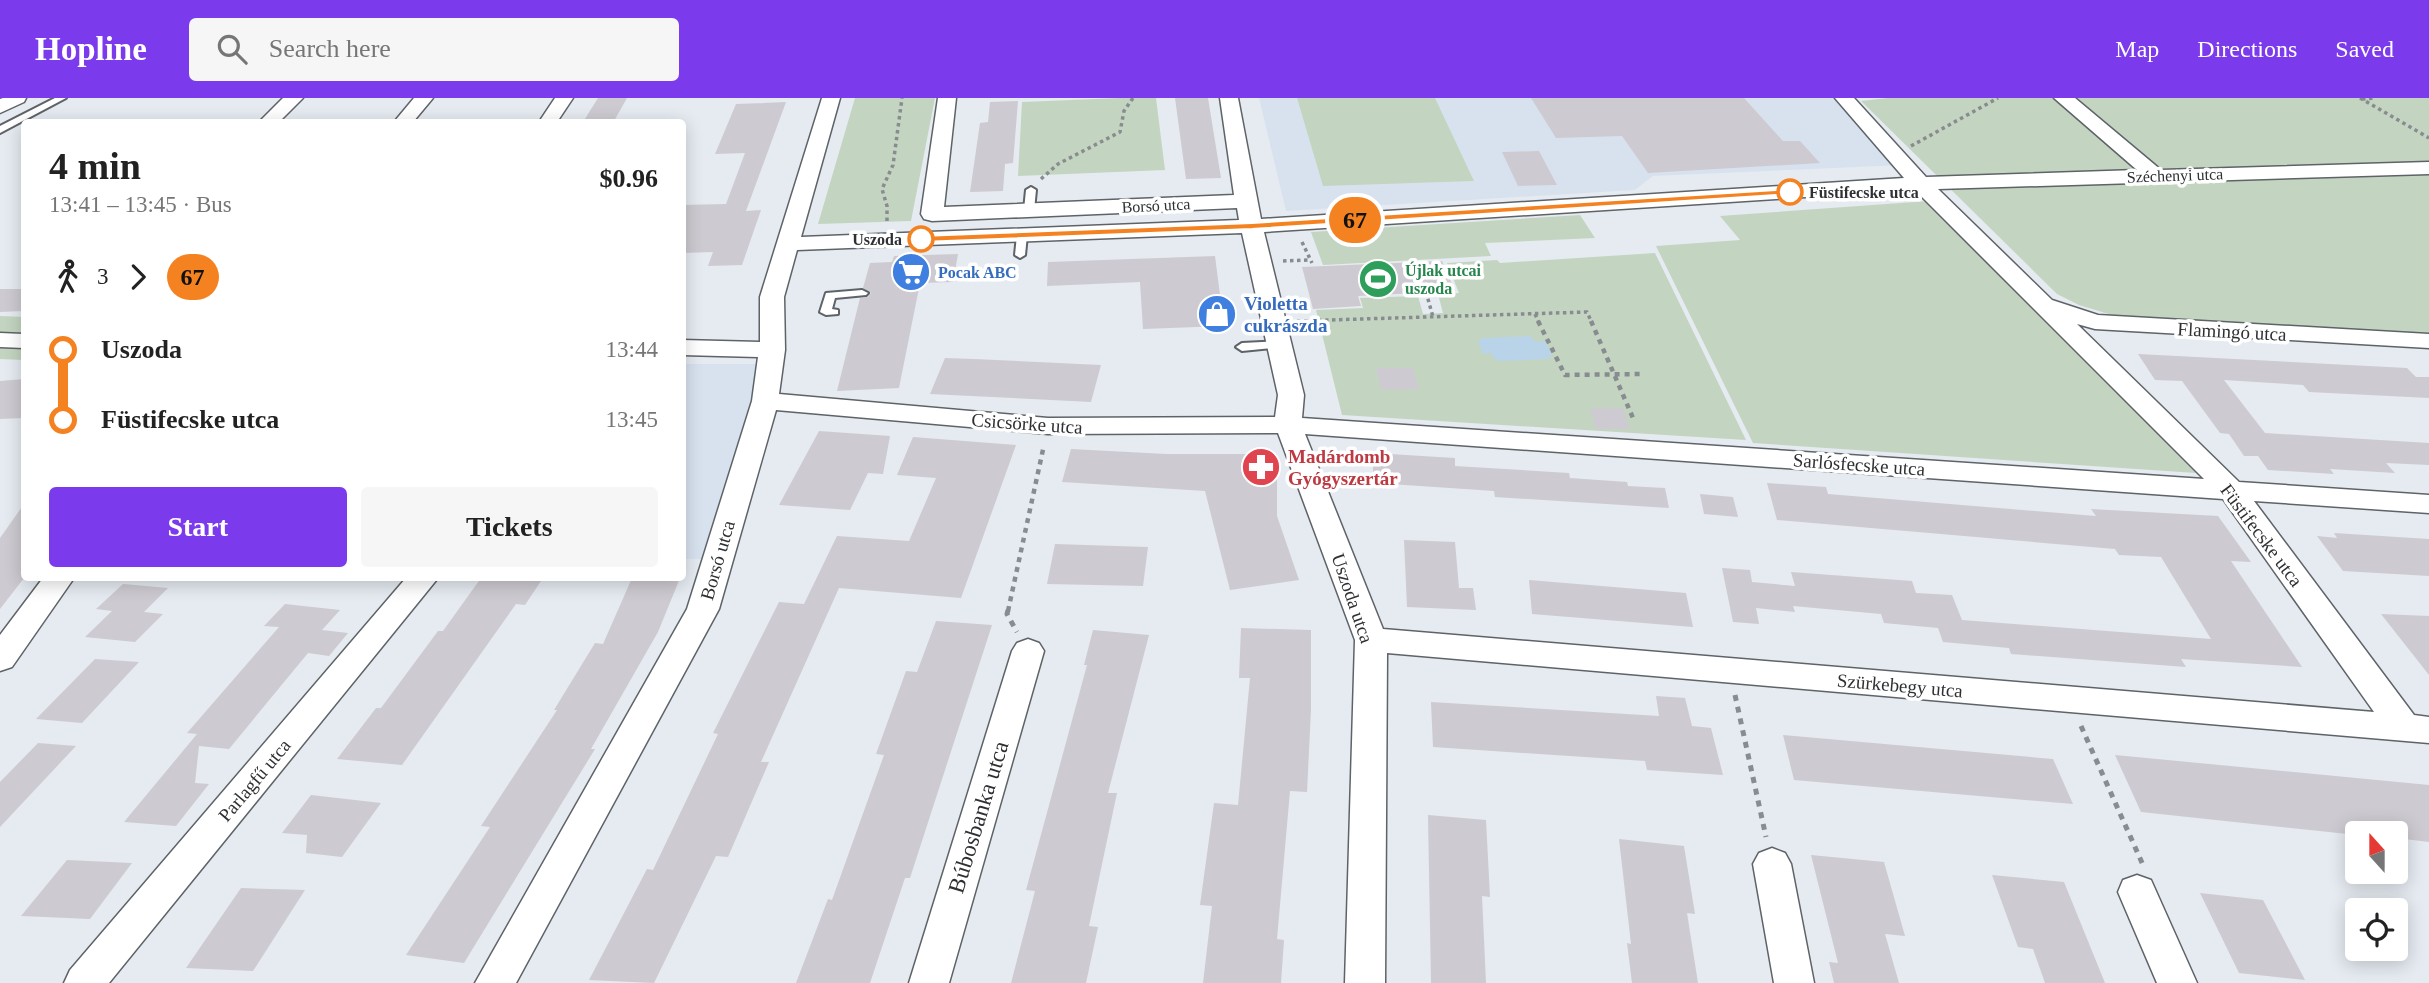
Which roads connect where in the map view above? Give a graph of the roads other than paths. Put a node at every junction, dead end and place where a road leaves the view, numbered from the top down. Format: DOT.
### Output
graph roads {
  1 [pos="17,98"];
  2 [pos="62,98"];
  3 [pos="294,98"];
  4 [pos="424,98"];
  5 [pos="564,98"];
  6 [pos="831,98"];
  7 [pos="947,98"];
  8 [pos="1229,98"];
  9 [pos="1844,98"];
  10 [pos="2063,98"];
  11 [pos="0,107"];
  12 [pos="23,119"];
  13 [pos="271,119"];
  14 [pos="406,119"];
  15 [pos="550,119"];
  16 [pos="21,120"];
  17 [pos="0,131"];
  18 [pos="2429,168"];
  19 [pos="2155,175"];
  20 [pos="1920,183"];
  21 [pos="1245,201"];
  22 [pos="1252,226"];
  23 [pos="790,244"];
  24 [pos="862,293"];
  25 [pos="2039,301"];
  26 [pos="834,312"];
  27 [pos="1277,333"];
  28 [pos="0,340"];
  29 [pos="21,341"];
  30 [pos="2429,341"];
  31 [pos="686,347"];
  32 [pos="1242,347"];
  33 [pos="772,350"];
  34 [pos="765,401"];
  35 [pos="1288,425"];
  36 [pos="2231,490"];
  37 [pos="2429,504"];
  38 [pos="57,581"];
  39 [pos="420,581"];
  40 [pos="1371,640"];
  41 [pos="1028,651"];
  42 [pos="0,659"];
  43 [pos="2417,729"];
  44 [pos="1772,864"];
  45 [pos="2137,892"];
  46 [pos="84,983"];
  47 [pos="495,983"];
  48 [pos="929,983"];
  49 [pos="1365,983"];
  50 [pos="1794,983"];
  51 [pos="2177,983"];
  1 -- 11 [label="street"];
  2 -- 12 [label="lane"];
  3 -- 13 [label="street"];
  4 -- 14 [label="street"];
  5 -- 15 [label="street"];
  6 -- 23 [label="street, Borsó utca"];
  7 -- 21 [label="street, Borsó utca"];
  8 -- 21 [label="street"];
  9 -- 20 [label="street, Füstifecske utca"];
  10 -- 19 [label="street"];
  16 -- 17 [label="lane"];
  18 -- 19 [label="street, Széchenyi utca"];
  19 -- 20 [label="street, Széchenyi utca"];
  20 -- 22 [label="street, Széchenyi utca"];
  20 -- 25 [label="street, Füstifecske utca"];
  21 -- 22 [label="street"];
  22 -- 23 [label="street, Széchenyi utca"];
  22 -- 27 [label="street, Uszoda utca"];
  23 -- 33 [label="street, Borsó utca"];
  24 -- 26 [label="lane"];
  25 -- 30 [label="street, Flamingó utca"];
  25 -- 36 [label="street, Füstifecske utca"];
  27 -- 32 [label="lane"];
  27 -- 35 [label="street, Uszoda utca"];
  28 -- 29 [label="street"];
  31 -- 33 [label="street"];
  33 -- 34 [label="street, Borsó utca"];
  34 -- 35 [label="street, Csicsörke utca"];
  34 -- 47 [label="street, Borsó utca"];
  35 -- 36 [label="street, Sarlósfecske utca"];
  35 -- 40 [label="street, Uszoda utca"];
  36 -- 37 [label="street, Sarlósfecske utca"];
  36 -- 43 [label="street, Füstifecske utca"];
  38 -- 42 [label="street"];
  39 -- 46 [label="street, Parlagfű utca"];
  40 -- 43 [label="street, Szürkebegy utca"];
  40 -- 49 [label="street, Uszoda utca"];
  41 -- 48 [label="street, Búbosbanka utca"];
  44 -- 50 [label="street"];
  45 -- 51 [label="street"];
}
